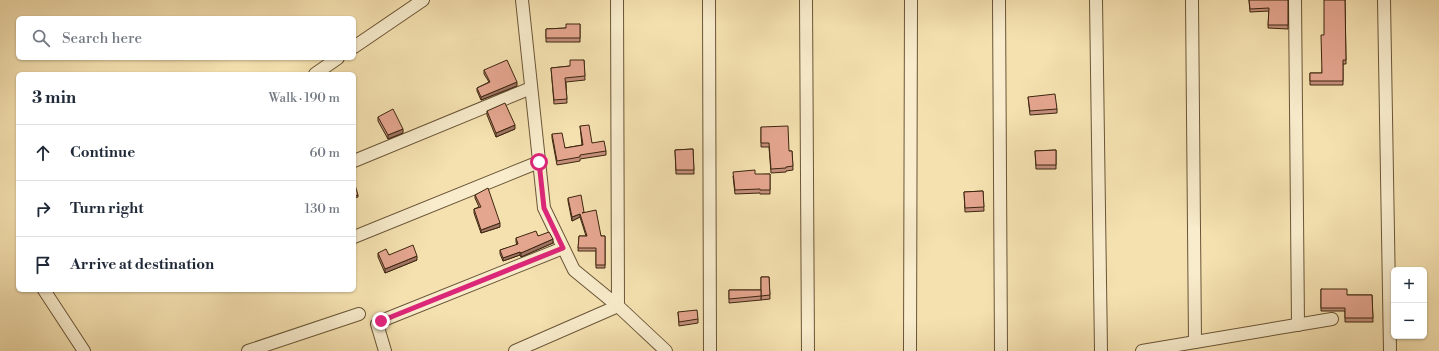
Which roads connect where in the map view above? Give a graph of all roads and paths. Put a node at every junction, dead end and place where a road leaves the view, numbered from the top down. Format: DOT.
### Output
graph roads {
  1 [pos="423,0"];
  2 [pos="522,0"];
  3 [pos="617,0"];
  4 [pos="709,0"];
  5 [pos="806,0"];
  6 [pos="911,0"];
  7 [pos="1000,0"];
  8 [pos="1096,0"];
  9 [pos="1192,0"];
  10 [pos="1295,0"];
  11 [pos="1384,0"];
  12 [pos="356,46"];
  13 [pos="335,60"];
  14 [pos="318,72"];
  15 [pos="531,88"];
  16 [pos="356,160"];
  17 [pos="539,162"];
  18 [pos="356,236"];
  19 [pos="563,248"];
  20 [pos="45,292"];
  21 [pos="618,306"];
  22 [pos="360,314"];
  23 [pos="1332,319"];
  24 [pos="1298,325"];
  25 [pos="1195,342"];
  26 [pos="84,351"];
  27 [pos="248,351"];
  28 [pos="386,351"];
  29 [pos="515,351"];
  30 [pos="666,351"];
  31 [pos="710,351"];
  32 [pos="808,351"];
  33 [pos="910,351"];
  34 [pos="1001,351"];
  35 [pos="1101,351"];
  36 [pos="1142,351"];
  37 [pos="1390,351"];
  1 -- 12 [label="street"];
  2 -- 15 [label="street"];
  3 -- 21 [label="street"];
  4 -- 31 [label="street"];
  5 -- 32 [label="street"];
  6 -- 33 [label="street"];
  7 -- 34 [label="street"];
  8 -- 35 [label="street"];
  9 -- 25 [label="street"];
  10 -- 24 [label="street"];
  11 -- 37 [label="street"];
  13 -- 14 [label="street"];
  15 -- 16 [label="street"];
  15 -- 17 [label="street"];
  17 -- 18 [label="street"];
  17 -- 19 [label="street"];
  19 -- 21 [label="street"];
  19 -- 28 [label="street"];
  20 -- 26 [label="street"];
  21 -- 29 [label="street"];
  21 -- 30 [label="street"];
  22 -- 27 [label="street"];
  23 -- 24 [label="street"];
  24 -- 25 [label="street"];
  25 -- 36 [label="street"];
}
